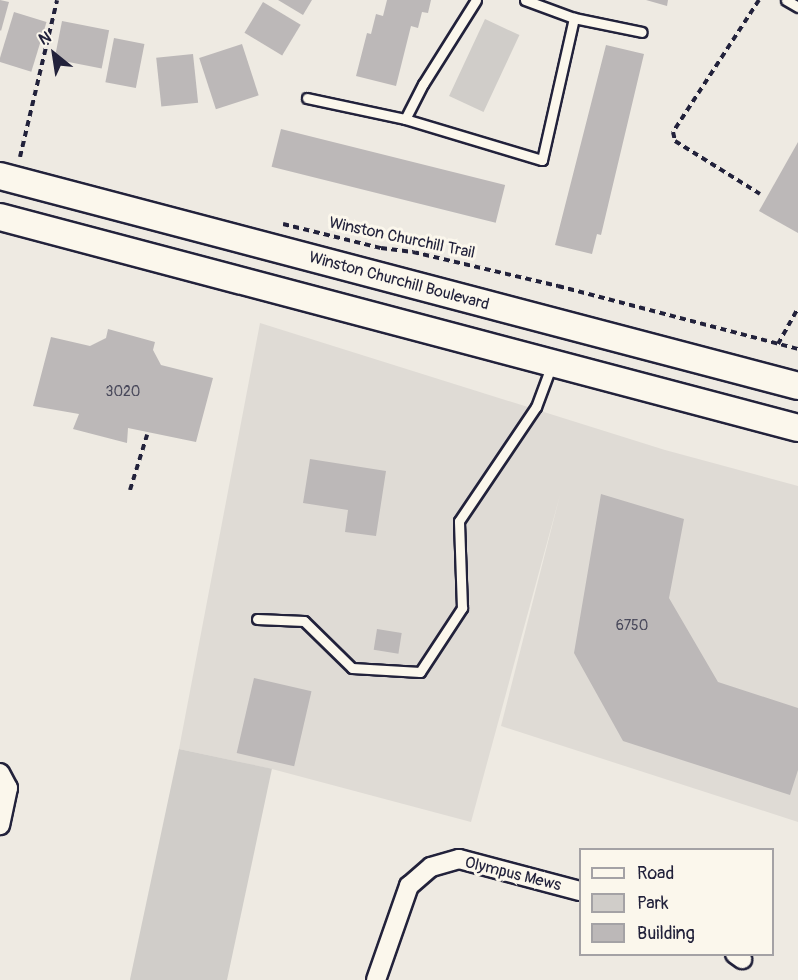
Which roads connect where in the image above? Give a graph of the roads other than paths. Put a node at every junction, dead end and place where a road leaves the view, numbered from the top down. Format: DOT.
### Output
graph roads {
  1 [pos="476,0"];
  2 [pos="525,0"];
  3 [pos="786,0"];
  4 [pos="798,6"];
  5 [pos="574,18"];
  6 [pos="642,32"];
  7 [pos="307,98"];
  8 [pos="405,119"];
  9 [pos="5,165"];
  10 [pos="0,217"];
  11 [pos="553,362"];
  12 [pos="798,386"];
  13 [pos="798,428"];
  14 [pos="257,619"];
  15 [pos="0,773"];
  16 [pos="0,825"];
  17 [pos="579,891"];
  18 [pos="376,980"];
  1 -- 8 [label="lane"];
  2 -- 5 [label="lane"];
  3 -- 4 [label="lane"];
  5 -- 6 [label="lane"];
  5 -- 8 [label="lane"];
  7 -- 8 [label="lane"];
  9 -- 12 [label="main road, Winston Churchill Boulevard"];
  10 -- 11 [label="main road"];
  11 -- 13 [label="main road"];
  11 -- 14 [label="lane"];
  15 -- 16 [label="street"];
  17 -- 18 [label="street, Olympus Mews"];
}
